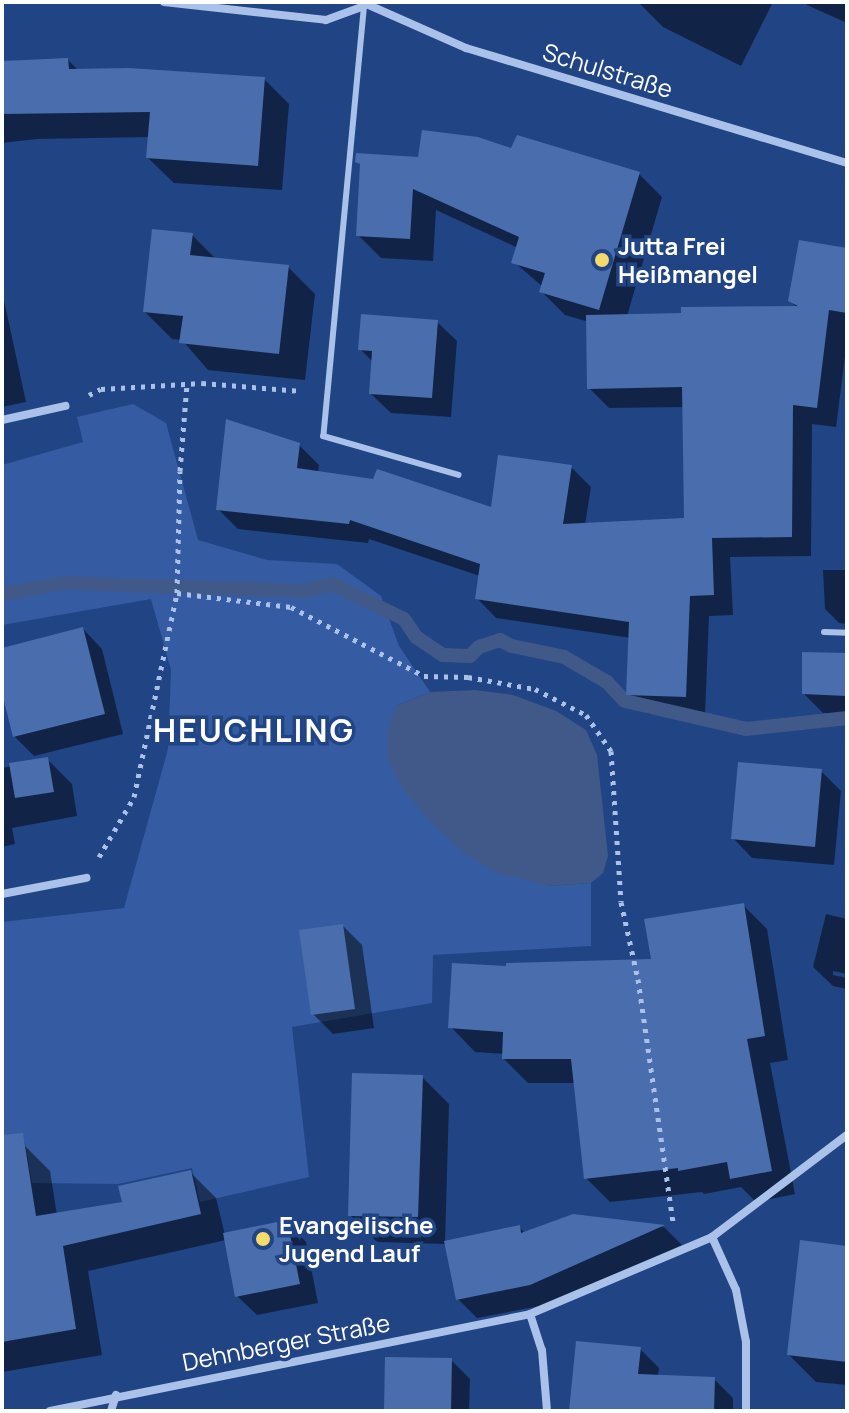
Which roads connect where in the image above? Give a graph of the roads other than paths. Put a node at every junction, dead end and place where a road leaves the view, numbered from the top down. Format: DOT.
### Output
graph roads {
  1 [pos="164,2"];
  2 [pos="363,4"];
  3 [pos="847,163"];
  4 [pos="65,406"];
  5 [pos="2,420"];
  6 [pos="459,475"];
  7 [pos="824,632"];
  8 [pos="847,633"];
  9 [pos="86,878"];
  10 [pos="2,894"];
  11 [pos="847,1135"];
  12 [pos="712,1237"];
  13 [pos="530,1314"];
  14 [pos="116,1395"];
  15 [pos="50,1411"];
  16 [pos="111,1411"];
  17 [pos="547,1411"];
  18 [pos="746,1411"];
  1 -- 2 [label="street"];
  2 -- 3 [label="street, Schulstraße"];
  2 -- 6 [label="lane"];
  4 -- 5 [label="street"];
  7 -- 8 [label="lane"];
  9 -- 10 [label="street"];
  11 -- 12 [label="street, Dehnberger Straße"];
  12 -- 13 [label="street, Dehnberger Straße"];
  12 -- 18 [label="street"];
  13 -- 14 [label="street, Dehnberger Straße"];
  13 -- 17 [label="street"];
  14 -- 15 [label="street, Dehnberger Straße"];
  14 -- 16 [label="street"];
}
